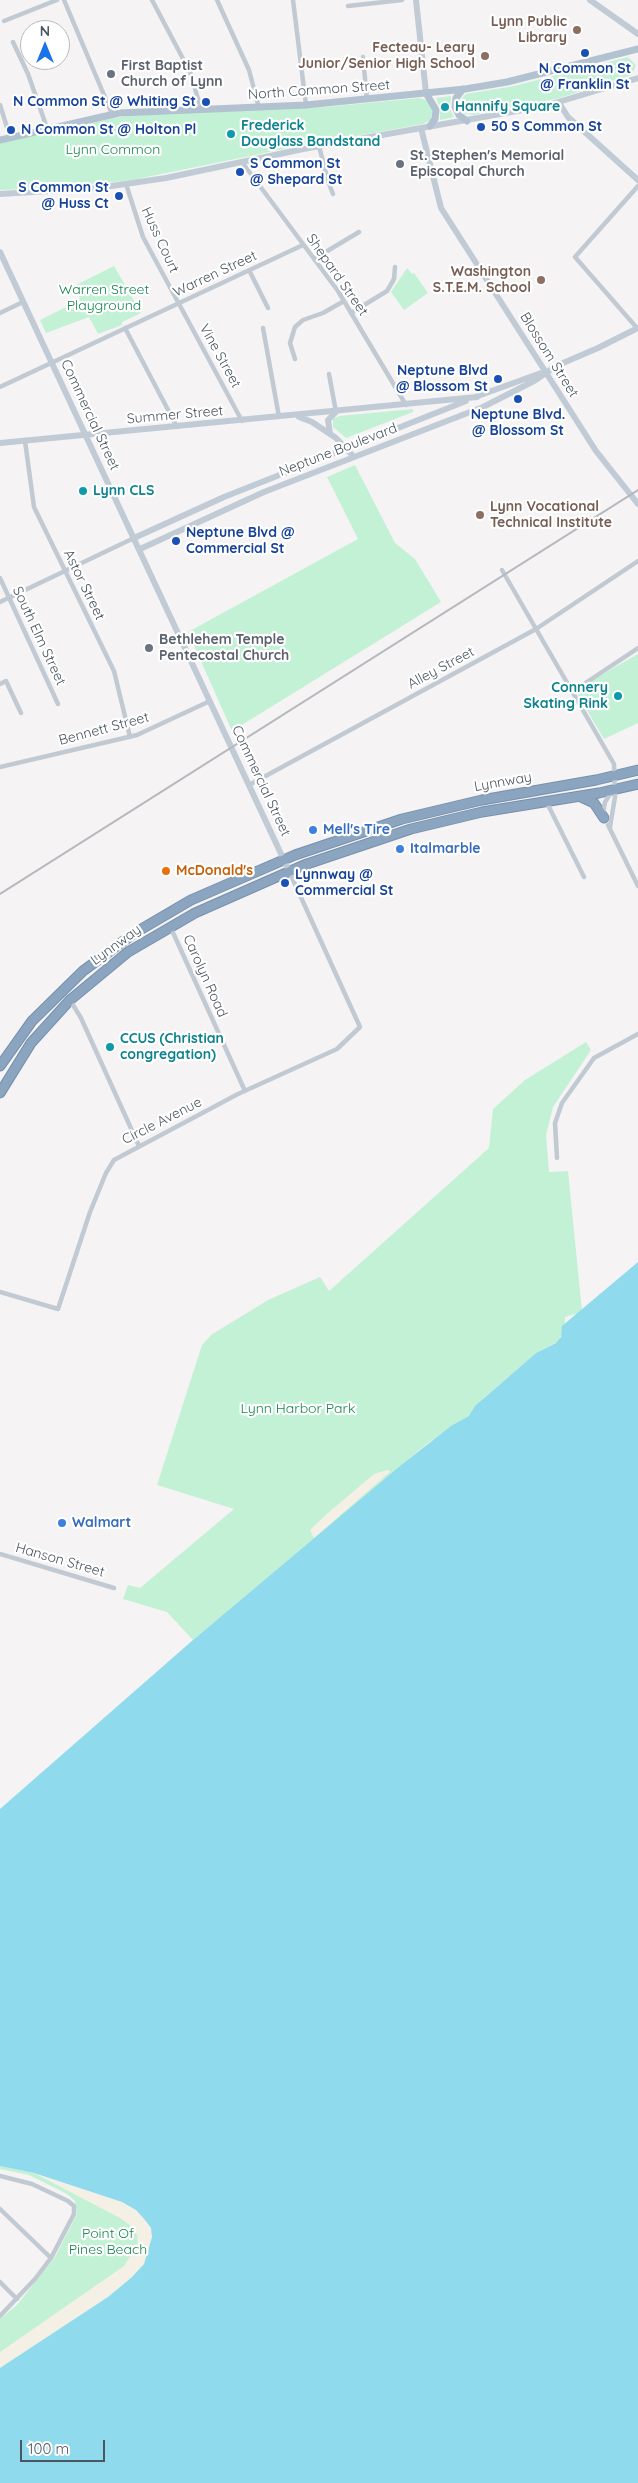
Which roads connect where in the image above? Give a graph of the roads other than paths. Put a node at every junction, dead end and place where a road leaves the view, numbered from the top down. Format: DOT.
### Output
graph roads {
  1 [pos="57,0"];
  2 [pos="64,0"];
  3 [pos="152,0"];
  4 [pos="217,0"];
  5 [pos="293,0"];
  6 [pos="402,0"];
  7 [pos="416,0"];
  8 [pos="590,0"];
  9 [pos="348,6"];
  10 [pos="618,20"];
  11 [pos="4,21"];
  12 [pos="638,28"];
  13 [pos="638,34"];
  14 [pos="13,42"];
  15 [pos="638,49"];
  16 [pos="363,57"];
  17 [pos="638,78"];
  18 [pos="463,89"];
  19 [pos="426,94"];
  20 [pos="367,100"];
  21 [pos="559,102"];
  22 [pos="0,105"];
  23 [pos="306,105"];
  24 [pos="259,108"];
  25 [pos="201,109"];
  26 [pos="112,114"];
  27 [pos="467,121"];
  28 [pos="430,126"];
  29 [pos="47,128"];
  30 [pos="421,128"];
  31 [pos="10,137"];
  32 [pos="0,140"];
  33 [pos="320,146"];
  34 [pos="242,162"];
  35 [pos="638,180"];
  36 [pos="126,184"];
  37 [pos="638,186"];
  38 [pos="0,194"];
  39 [pos="333,194"];
  40 [pos="358,232"];
  41 [pos="303,246"];
  42 [pos="0,252"];
  43 [pos="314,259"];
  44 [pos="395,267"];
  45 [pos="249,270"];
  46 [pos="344,301"];
  47 [pos="23,302"];
  48 [pos="179,303"];
  49 [pos="268,308"];
  50 [pos="0,313"];
  51 [pos="351,313"];
  52 [pos="126,328"];
  53 [pos="263,328"];
  54 [pos="638,328"];
  55 [pos="295,359"];
  56 [pos="52,363"];
  57 [pos="544,372"];
  58 [pos="329,374"];
  59 [pos="0,387"];
  60 [pos="477,397"];
  61 [pos="406,405"];
  62 [pos="336,412"];
  63 [pos="293,416"];
  64 [pos="279,418"];
  65 [pos="242,421"];
  66 [pos="177,427"];
  67 [pos="330,434"];
  68 [pos="85,435"];
  69 [pos="25,441"];
  70 [pos="0,443"];
  71 [pos="347,447"];
  72 [pos="354,457"];
  73 [pos="638,504"];
  74 [pos="134,538"];
  75 [pos="140,549"];
  76 [pos="638,561"];
  77 [pos="64,570"];
  78 [pos="502,570"];
  79 [pos="0,578"];
  80 [pos="9,598"];
  81 [pos="0,602"];
  82 [pos="536,630"];
  83 [pos="638,648"];
  84 [pos="0,684"];
  85 [pos="572,692"];
  86 [pos="210,701"];
  87 [pos="58,704"];
  88 [pos="21,713"];
  89 [pos="130,737"];
  90 [pos="0,767"];
  91 [pos="638,770"];
  92 [pos="615,776"];
  93 [pos="638,784"];
  94 [pos="249,785"];
  95 [pos="613,790"];
  96 [pos="579,796"];
  97 [pos="546,802"];
  98 [pos="604,818"];
  99 [pos="610,827"];
  100 [pos="284,860"];
  101 [pos="289,871"];
  102 [pos="584,878"];
  103 [pos="638,886"];
  104 [pos="170,926"];
  105 [pos="70,1000"];
  106 [pos="638,1034"];
  107 [pos="0,1066"];
  108 [pos="245,1091"];
  109 [pos="0,1093"];
  110 [pos="139,1146"];
  111 [pos="557,1158"];
  112 [pos="0,1292"];
  113 [pos="0,1554"];
  114 [pos="114,1588"];
  115 [pos="0,2176"];
  116 [pos="0,2209"];
  117 [pos="51,2258"];
  118 [pos="0,2282"];
  119 [pos="17,2299"];
  120 [pos="0,2316"];
  1 -- 11 [label="street"];
  2 -- 26 [label="street"];
  3 -- 25 [label="street"];
  4 -- 24 [label="street"];
  5 -- 23 [label="street"];
  6 -- 9 [label="street"];
  7 -- 19 [label="main road"];
  8 -- 10 [label="main road"];
  10 -- 12 [label="main road"];
  10 -- 13 [label="main road"];
  14 -- 29 [label="street"];
  15 -- 18 [label="main road, North Common Street"];
  16 -- 20 [label="street"];
  17 -- 21 [label="main road"];
  18 -- 19 [label="main road, North Common Street"];
  18 -- 27 [label="main road"];
  19 -- 20 [label="main road, North Common Street"];
  19 -- 28 [label="main road"];
  20 -- 23 [label="main road, North Common Street"];
  21 -- 27 [label="main road"];
  21 -- 35 [label="main road"];
  22 -- 31 [label="street"];
  23 -- 24 [label="main road, North Common Street"];
  24 -- 25 [label="main road, North Common Street"];
  25 -- 26 [label="main road, North Common Street"];
  26 -- 29 [label="main road, North Common Street"];
  27 -- 28 [label="main road"];
  28 -- 30 [label="main road"];
  29 -- 31 [label="main road, North Common Street"];
  30 -- 33 [label="main road"];
  30 -- 57 [label="main road, Blossom Street"];
  31 -- 32 [label="main road, North Common Street"];
  33 -- 34 [label="main road"];
  33 -- 39 [label="street"];
  34 -- 36 [label="main road"];
  34 -- 41 [label="street, Shepard Street"];
  36 -- 38 [label="main road"];
  36 -- 48 [label="street, Huss Court"];
  37 -- 54 [label="street"];
  40 -- 43 [label="street"];
  41 -- 43 [label="street, Shepard Street"];
  41 -- 45 [label="street, Warren Street"];
  42 -- 47 [label="main road, Commercial Street"];
  43 -- 46 [label="street, Shepard Street"];
  44 -- 51 [label="street"];
  45 -- 48 [label="street, Warren Street"];
  45 -- 49 [label="street"];
  46 -- 51 [label="street, Shepard Street"];
  46 -- 55 [label="street"];
  47 -- 50 [label="street"];
  47 -- 56 [label="main road, Commercial Street"];
  48 -- 52 [label="street, Warren Street"];
  48 -- 65 [label="street, Vine Street"];
  51 -- 61 [label="street, Shepard Street"];
  52 -- 56 [label="street, Warren Street"];
  52 -- 66 [label="street"];
  53 -- 64 [label="street"];
  54 -- 57 [label="main road, Neptune Boulevard"];
  56 -- 59 [label="street, Warren Street"];
  56 -- 68 [label="main road, Commercial Street"];
  57 -- 60 [label="main road, Neptune Boulevard"];
  57 -- 72 [label="main road, Neptune Boulevard"];
  57 -- 73 [label="main road, Blossom Street"];
  58 -- 62 [label="street"];
  60 -- 61 [label="main road, Summer Street"];
  60 -- 71 [label="main road, Neptune Boulevard"];
  61 -- 62 [label="main road, Summer Street"];
  62 -- 63 [label="main road, Summer Street"];
  62 -- 67 [label="main road"];
  63 -- 64 [label="main road, Summer Street"];
  63 -- 67 [label="main road"];
  64 -- 65 [label="main road, Summer Street"];
  65 -- 66 [label="main road, Summer Street"];
  66 -- 68 [label="main road, Summer Street"];
  67 -- 71 [label="main road"];
  68 -- 69 [label="main road, Summer Street"];
  68 -- 74 [label="main road, Commercial Street"];
  69 -- 70 [label="main road, Summer Street"];
  69 -- 77 [label="street, Astor Street"];
  71 -- 72 [label="main road"];
  71 -- 74 [label="main road, Neptune Boulevard"];
  72 -- 75 [label="main road, Neptune Boulevard"];
  74 -- 75 [label="main road, Commercial Street"];
  74 -- 77 [label="street"];
  75 -- 86 [label="main road, Commercial Street"];
  76 -- 82 [label="street, Alley Street"];
  77 -- 80 [label="street"];
  77 -- 89 [label="street, Astor Street"];
  78 -- 82 [label="street"];
  79 -- 80 [label="street, South Elm Street"];
  80 -- 81 [label="street"];
  80 -- 87 [label="street, South Elm Street"];
  82 -- 85 [label="street"];
  82 -- 94 [label="street, Alley Street"];
  83 -- 85 [label="street"];
  84 -- 88 [label="street"];
  85 -- 92 [label="street"];
  86 -- 89 [label="street, Bennett Street"];
  86 -- 94 [label="main road, Commercial Street"];
  89 -- 90 [label="street, Bennett Street"];
  91 -- 92 [label="highway, Lynnway"];
  92 -- 95 [label="street"];
  92 -- 100 [label="highway, Lynnway"];
  93 -- 95 [label="highway, Lynnway"];
  94 -- 100 [label="main road, Commercial Street"];
  95 -- 96 [label="highway, Lynnway"];
  95 -- 98 [label="street"];
  95 -- 99 [label="street"];
  96 -- 97 [label="highway, Lynnway"];
  96 -- 98 [label="highway"];
  97 -- 101 [label="highway, Lynnway"];
  97 -- 102 [label="street"];
  98 -- 99 [label="street"];
  99 -- 103 [label="street"];
  100 -- 101 [label="main road"];
  100 -- 107 [label="highway, Lynnway"];
  101 -- 104 [label="highway, Lynnway"];
  101 -- 108 [label="street, Circle Avenue"];
  104 -- 105 [label="highway, Lynnway"];
  104 -- 108 [label="street, Carolyn Road"];
  105 -- 109 [label="highway, Lynnway"];
  105 -- 110 [label="street"];
  106 -- 111 [label="street"];
  108 -- 110 [label="street, Circle Avenue"];
  110 -- 112 [label="street, Circle Avenue"];
  113 -- 114 [label="street, Hanson Street"];
  115 -- 117 [label="street"];
  116 -- 117 [label="street"];
  117 -- 119 [label="street"];
  118 -- 119 [label="street"];
  119 -- 120 [label="street"];
}
